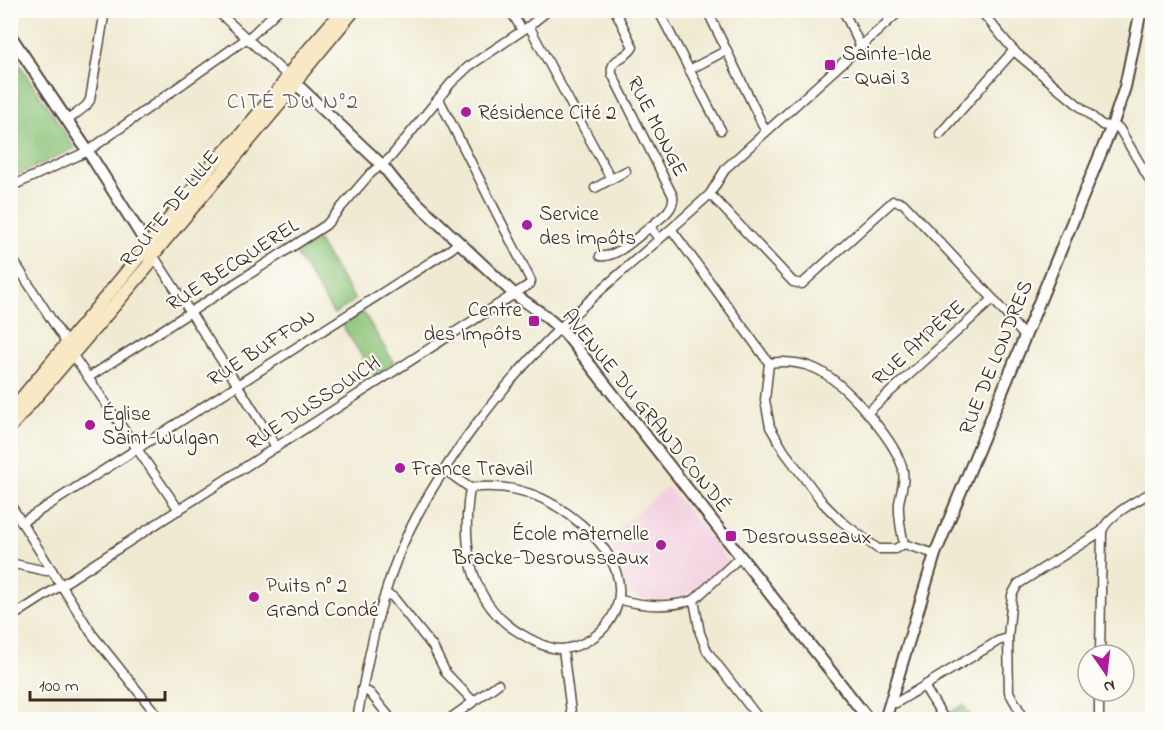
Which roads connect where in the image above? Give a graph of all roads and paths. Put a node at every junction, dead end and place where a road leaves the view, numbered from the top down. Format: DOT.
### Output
graph roads {
  1 [pos="105,10"];
  2 [pos="216,10"];
  3 [pos="278,10"];
  4 [pos="343,10"];
  5 [pos="354,10"];
  6 [pos="510,10"];
  7 [pos="549,10"];
  8 [pos="615,10"];
  9 [pos="658,10"];
  10 [pos="707,10"];
  11 [pos="843,10"];
  12 [pos="901,10"];
  13 [pos="980,10"];
  14 [pos="1141,10"];
  15 [pos="526,28"];
  16 [pos="10,35"];
  17 [pos="247,37"];
  18 [pos="861,47"];
  19 [pos="727,50"];
  20 [pos="1014,50"];
  21 [pos="689,70"];
  22 [pos="292,80"];
  23 [pos="439,99"];
  24 [pos="68,120"];
  25 [pos="1112,126"];
  26 [pos="721,130"];
  27 [pos="766,132"];
  28 [pos="940,134"];
  29 [pos="88,151"];
  30 [pos="382,165"];
  31 [pos="626,171"];
  32 [pos="611,179"];
  33 [pos="1152,184"];
  34 [pos="10,187"];
  35 [pos="595,188"];
  36 [pos="710,194"];
  37 [pos="650,227"];
  38 [pos="672,230"];
  39 [pos="659,240"];
  40 [pos="459,242"];
  41 [pos="150,251"];
  42 [pos="10,255"];
  43 [pos="600,256"];
  44 [pos="514,294"];
  45 [pos="993,299"];
  46 [pos="190,312"];
  47 [pos="560,329"];
  48 [pos="1025,337"];
  49 [pos="69,349"];
  50 [pos="769,363"];
  51 [pos="89,377"];
  52 [pos="237,384"];
  53 [pos="10,412"];
  54 [pos="868,412"];
  55 [pos="10,426"];
  56 [pos="276,447"];
  57 [pos="136,449"];
  58 [pos="445,470"];
  59 [pos="470,488"];
  60 [pos="1152,492"];
  61 [pos="10,504"];
  62 [pos="179,510"];
  63 [pos="22,522"];
  64 [pos="1102,531"];
  65 [pos="904,544"];
  66 [pos="935,554"];
  67 [pos="741,555"];
  68 [pos="10,563"];
  69 [pos="52,570"];
  70 [pos="61,586"];
  71 [pos="386,594"];
  72 [pos="620,600"];
  73 [pos="694,600"];
  74 [pos="10,618"];
  75 [pos="1008,638"];
  76 [pos="1100,643"];
  77 [pos="563,649"];
  78 [pos="498,684"];
  79 [pos="924,686"];
  80 [pos="362,689"];
  81 [pos="473,701"];
  82 [pos="890,702"];
  83 [pos="1099,703"];
  84 [pos="868,719"];
  85 [pos="161,720"];
  86 [pos="357,720"];
  87 [pos="392,720"];
  88 [pos="448,720"];
  89 [pos="572,720"];
  90 [pos="760,720"];
  91 [pos="885,720"];
  92 [pos="945,720"];
  93 [pos="1025,720"];
  94 [pos="1098,720"];
  1 -- 24 [label="street"];
  2 -- 17 [label="street"];
  3 -- 17 [label="street"];
  4 -- 22 [label="main road, ROUTE DE LILLE"];
  5 -- 22 [label="main road, ROUTE DE LILLE"];
  6 -- 15 [label="street"];
  7 -- 15 [label="street, RUE BECQUEREL"];
  8 -- 37 [label="street, RUE MONGE"];
  9 -- 21 [label="street"];
  10 -- 19 [label="street"];
  11 -- 18 [label="street"];
  12 -- 18 [label="street"];
  13 -- 20 [label="street"];
  14 -- 25 [label="street, RUE DE LONDRES"];
  15 -- 23 [label="street, RUE BECQUEREL"];
  15 -- 32 [label="street"];
  16 -- 24 [label="street"];
  17 -- 22 [label="street"];
  17 -- 29 [label="street"];
  18 -- 27 [label="street"];
  19 -- 21 [label="street"];
  19 -- 27 [label="street"];
  20 -- 25 [label="street"];
  20 -- 28 [label="street"];
  21 -- 26 [label="street"];
  22 -- 30 [label="street, AVENUE DU GRAND CONDÉ"];
  22 -- 41 [label="main road, ROUTE DE LILLE"];
  23 -- 30 [label="street, RUE BECQUEREL"];
  23 -- 44 [label="street"];
  24 -- 29 [label="street"];
  25 -- 33 [label="street"];
  25 -- 48 [label="street, RUE DE LONDRES"];
  27 -- 36 [label="street"];
  29 -- 34 [label="street"];
  29 -- 41 [label="street"];
  30 -- 40 [label="street, AVENUE DU GRAND CONDÉ"];
  30 -- 46 [label="street, RUE BECQUEREL"];
  31 -- 32 [label="street"];
  32 -- 35 [label="street"];
  36 -- 38 [label="street"];
  36 -- 45 [label="street"];
  37 -- 39 [label="street"];
  37 -- 43 [label="street"];
  38 -- 39 [label="street"];
  38 -- 50 [label="street"];
  39 -- 47 [label="street"];
  40 -- 44 [label="street, AVENUE DU GRAND CONDÉ"];
  40 -- 52 [label="street, RUE BUFFON"];
  41 -- 46 [label="street"];
  41 -- 49 [label="main road, ROUTE DE LILLE"];
  42 -- 49 [label="street"];
  44 -- 47 [label="street, AVENUE DU GRAND CONDÉ"];
  44 -- 56 [label="street, RUE DUSSOUICH"];
  45 -- 48 [label="street"];
  45 -- 54 [label="street, RUE AMPÈRE"];
  46 -- 51 [label="street, RUE BECQUEREL"];
  46 -- 52 [label="street"];
  47 -- 58 [label="street"];
  47 -- 67 [label="street, AVENUE DU GRAND CONDÉ"];
  48 -- 66 [label="street, RUE DE LONDRES"];
  49 -- 51 [label="street"];
  49 -- 53 [label="main road, ROUTE DE LILLE"];
  49 -- 55 [label="main road, ROUTE DE LILLE"];
  50 -- 54 [label="street"];
  50 -- 65 [label="street"];
  51 -- 57 [label="street"];
  52 -- 56 [label="street"];
  52 -- 57 [label="street, RUE BUFFON"];
  54 -- 65 [label="street"];
  56 -- 62 [label="street, RUE DUSSOUICH"];
  57 -- 62 [label="street"];
  57 -- 63 [label="street, RUE BUFFON"];
  58 -- 59 [label="street"];
  58 -- 71 [label="street"];
  59 -- 72 [label="street"];
  59 -- 77 [label="street"];
  60 -- 64 [label="street"];
  61 -- 63 [label="street"];
  62 -- 70 [label="street, RUE DUSSOUICH"];
  63 -- 69 [label="street"];
  64 -- 75 [label="street"];
  64 -- 76 [label="street"];
  65 -- 66 [label="street"];
  66 -- 82 [label="street, RUE DE LONDRES"];
  67 -- 73 [label="street"];
  67 -- 84 [label="street, AVENUE DU GRAND CONDÉ"];
  68 -- 69 [label="street"];
  69 -- 70 [label="street"];
  70 -- 74 [label="street, RUE DUSSOUICH"];
  70 -- 85 [label="street"];
  71 -- 80 [label="street"];
  71 -- 81 [label="street"];
  72 -- 73 [label="street"];
  72 -- 77 [label="street"];
  73 -- 90 [label="street"];
  75 -- 79 [label="street"];
  75 -- 93 [label="street"];
  77 -- 89 [label="street"];
  78 -- 81 [label="street"];
  79 -- 82 [label="street"];
  79 -- 92 [label="street"];
  80 -- 86 [label="street"];
  80 -- 87 [label="street"];
  81 -- 88 [label="street"];
  82 -- 91 [label="street, RUE DE LONDRES"];
  83 -- 94 [label="street"];
}
